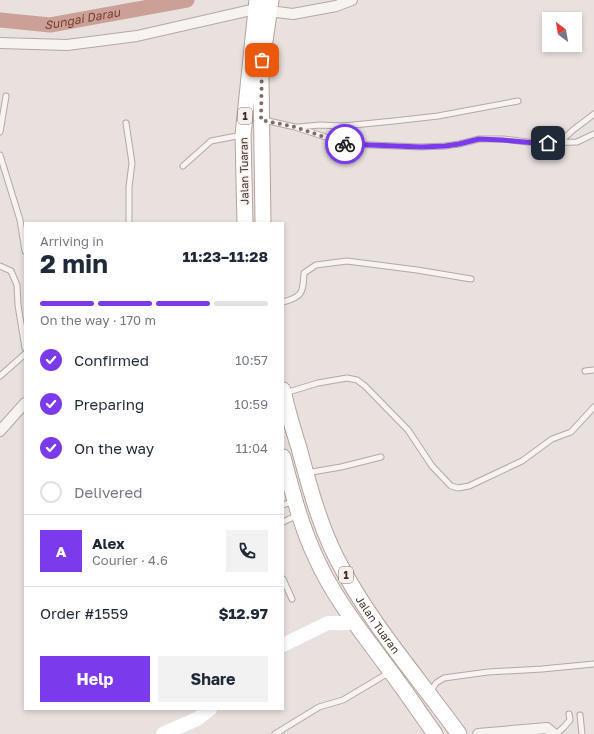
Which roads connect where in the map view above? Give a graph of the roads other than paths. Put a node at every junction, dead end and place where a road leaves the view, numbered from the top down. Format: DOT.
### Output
graph roads {
  1 [pos="352,0"];
  2 [pos="263,5"];
  3 [pos="0,43"];
  4 [pos="6,96"];
  5 [pos="518,101"];
  6 [pos="594,114"];
  7 [pos="261,120"];
  8 [pos="126,123"];
  9 [pos="295,127"];
  10 [pos="0,132"];
  11 [pos="594,134"];
  12 [pos="243,135"];
  13 [pos="560,142"];
  14 [pos="261,147"];
  15 [pos="0,155"];
  16 [pos="183,166"];
  17 [pos="129,222"];
  18 [pos="245,222"];
  19 [pos="253,222"];
  20 [pos="263,222"];
  21 [pos="24,245"];
  22 [pos="0,266"];
  23 [pos="471,279"];
  24 [pos="284,302"];
  25 [pos="24,342"];
  26 [pos="24,355"];
  27 [pos="594,370"];
  28 [pos="584,371"];
  29 [pos="0,376"];
  30 [pos="284,392"];
  31 [pos="284,396"];
  32 [pos="24,404"];
  33 [pos="594,407"];
  34 [pos="0,431"];
  35 [pos="381,457"];
  36 [pos="284,465"];
  37 [pos="306,474"];
  38 [pos="289,503"];
  39 [pos="299,515"];
  40 [pos="284,522"];
  41 [pos="284,581"];
  42 [pos="292,599"];
  43 [pos="343,605"];
  44 [pos="328,623"];
  45 [pos="354,623"];
  46 [pos="284,645"];
  47 [pos="594,664"];
  48 [pos="391,672"];
  49 [pos="429,694"];
  50 [pos="209,710"];
  51 [pos="569,714"];
  52 [pos="580,715"];
  53 [pos="163,734"];
  54 [pos="275,734"];
  55 [pos="435,734"];
  56 [pos="459,734"];
  57 [pos="478,734"];
  58 [pos="555,734"];
  59 [pos="582,734"];
  1 -- 2 [label="street"];
  2 -- 3 [label="street"];
  2 -- 7 [label="main road, Jalan Tuaran / 1"];
  2 -- 12 [label="main road, Jalan Tuaran / 1"];
  4 -- 10 [label="lane"];
  5 -- 9 [label="lane"];
  6 -- 13 [label="lane"];
  7 -- 9 [label="lane"];
  7 -- 14 [label="main road, Jalan Tuaran / 1"];
  8 -- 17 [label="lane"];
  9 -- 13 [label="lane"];
  11 -- 13 [label="lane"];
  12 -- 16 [label="lane"];
  12 -- 18 [label="main road, Jalan Tuaran / 1"];
  14 -- 19 [label="main road"];
  14 -- 20 [label="main road, Jalan Tuaran / 1"];
  15 -- 21 [label="lane"];
  22 -- 25 [label="lane"];
  23 -- 24 [label="lane"];
  26 -- 29 [label="lane"];
  27 -- 28 [label="lane"];
  30 -- 33 [label="lane"];
  31 -- 37 [label="main road, Jalan Tuaran / 1"];
  32 -- 34 [label="street"];
  35 -- 37 [label="lane"];
  36 -- 38 [label="main road, Jalan Tuaran / 1"];
  37 -- 49 [label="main road, Jalan Tuaran / 1"];
  38 -- 39 [label="main road, Jalan Tuaran / 1"];
  39 -- 40 [label="lane"];
  39 -- 43 [label="main road, Jalan Tuaran / 1"];
  41 -- 42 [label="lane"];
  43 -- 44 [label="street"];
  43 -- 45 [label="main road, Jalan Tuaran / 1"];
  44 -- 45 [label="street"];
  44 -- 46 [label="street"];
  45 -- 48 [label="main road, Jalan Tuaran / 1"];
  47 -- 49 [label="lane"];
  48 -- 54 [label="lane"];
  48 -- 55 [label="main road, Jalan Tuaran / 1"];
  49 -- 56 [label="main road, Jalan Tuaran / 1"];
  50 -- 53 [label="street"];
  51 -- 58 [label="lane"];
  52 -- 59 [label="lane"];
  57 -- 58 [label="street"];
}
